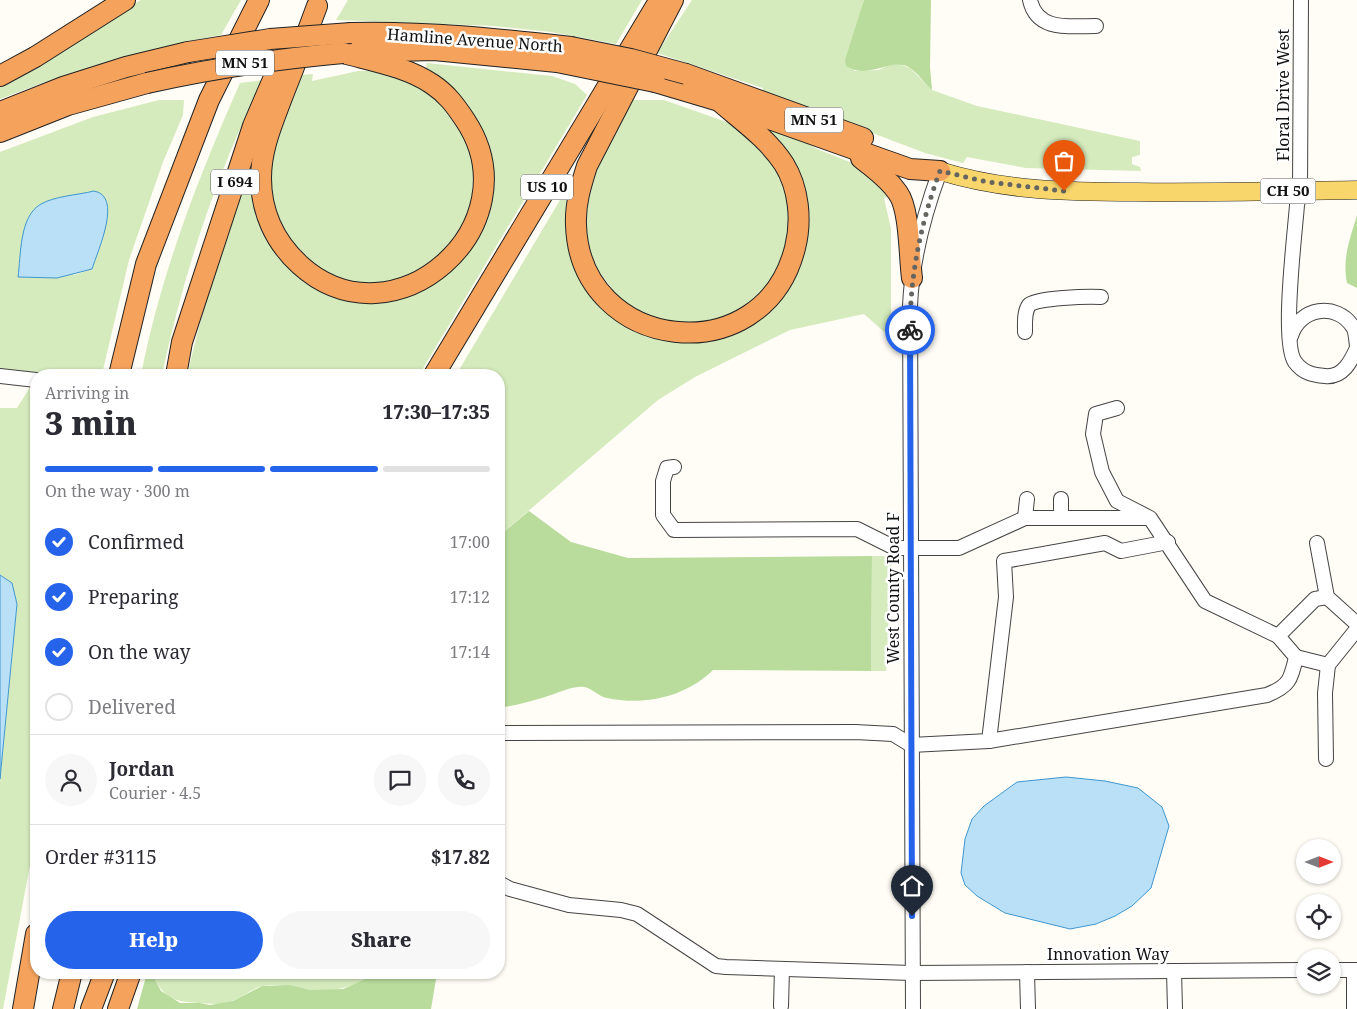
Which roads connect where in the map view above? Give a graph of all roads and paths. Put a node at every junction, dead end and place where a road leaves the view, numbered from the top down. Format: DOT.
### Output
graph roads {
  1 [pos="125,0"];
  2 [pos="259,0"];
  3 [pos="660,0"];
  4 [pos="673,0"];
  5 [pos="1030,0"];
  6 [pos="1301,0"];
  7 [pos="319,3"];
  8 [pos="1096,26"];
  9 [pos="343,53"];
  10 [pos="0,76"];
  11 [pos="719,101"];
  12 [pos="0,112"];
  13 [pos="0,132"];
  14 [pos="845,146"];
  15 [pos="940,171"];
  16 [pos="1300,190"];
  17 [pos="1357,190"];
  18 [pos="912,278"];
  19 [pos="1292,279"];
  20 [pos="1101,297"];
  21 [pos="1318,310"];
  22 [pos="1025,332"];
  23 [pos="1289,341"];
  24 [pos="1357,347"];
  25 [pos="120,369"];
  26 [pos="177,369"];
  27 [pos="438,369"];
  28 [pos="0,376"];
  29 [pos="30,379"];
  30 [pos="1117,408"];
  31 [pos="674,467"];
  32 [pos="1026,499"];
  33 [pos="1061,499"];
  34 [pos="1025,518"];
  35 [pos="1061,518"];
  36 [pos="1150,518"];
  37 [pos="1168,542"];
  38 [pos="1317,542"];
  39 [pos="910,549"];
  40 [pos="1327,597"];
  41 [pos="1357,624"];
  42 [pos="1357,629"];
  43 [pos="1278,636"];
  44 [pos="1296,657"];
  45 [pos="1328,666"];
  46 [pos="505,733"];
  47 [pos="988,741"];
  48 [pos="911,744"];
  49 [pos="1326,759"];
  50 [pos="505,886"];
  51 [pos="782,969"];
  52 [pos="1296,970"];
  53 [pos="1341,970"];
  54 [pos="1355,970"];
  55 [pos="1174,971"];
  56 [pos="30,972"];
  57 [pos="1027,972"];
  58 [pos="912,973"];
  59 [pos="70,979"];
  60 [pos="102,979"];
  61 [pos="129,979"];
  62 [pos="781,1006"];
  63 [pos="24,1009"];
  64 [pos="63,1009"];
  65 [pos="91,1009"];
  66 [pos="118,1009"];
  67 [pos="913,1009"];
  68 [pos="1028,1009"];
  69 [pos="1175,1009"];
  70 [pos="1354,1009"];
  1 -- 10 [label="highway"];
  2 -- 25 [label="highway"];
  3 -- 27 [label="highway, US 10"];
  4 -- 11 [label="highway"];
  5 -- 8 [label="street"];
  6 -- 16 [label="street, Floral Drive West"];
  7 -- 9 [label="highway"];
  7 -- 26 [label="highway, I 694"];
  9 -- 11 [label="highway, Hamline Avenue North / MN 51, bridge"];
  9 -- 13 [label="highway, Hamline Avenue North / MN 51, bridge"];
  11 -- 14 [label="highway, Hamline Avenue North / MN 51"];
  12 -- 15 [label="highway, Hamline Avenue North / MN 51, bridge"];
  14 -- 15 [label="highway, Hamline Avenue North / MN 51"];
  14 -- 18 [label="highway"];
  15 -- 16 [label="main road, Hamline Avenue North / CH 50"];
  15 -- 18 [label="street, West County Road F"];
  16 -- 17 [label="main road, Hamline Avenue North / CH 50"];
  16 -- 19 [label="street, Floral Drive West"];
  18 -- 39 [label="street, West County Road F"];
  19 -- 21 [label="street"];
  19 -- 23 [label="street, Floral Drive West"];
  20 -- 22 [label="street"];
  21 -- 23 [label="street"];
  21 -- 24 [label="street"];
  23 -- 24 [label="street"];
  28 -- 29 [label="street"];
  30 -- 36 [label="street"];
  31 -- 39 [label="street"];
  32 -- 34 [label="street"];
  33 -- 35 [label="street"];
  34 -- 35 [label="street"];
  34 -- 39 [label="street"];
  35 -- 36 [label="street"];
  36 -- 37 [label="street"];
  37 -- 43 [label="street"];
  37 -- 47 [label="street"];
  38 -- 40 [label="street"];
  39 -- 48 [label="street, West County Road F"];
  40 -- 41 [label="street"];
  40 -- 43 [label="street"];
  42 -- 45 [label="street"];
  43 -- 44 [label="street"];
  44 -- 45 [label="street"];
  44 -- 47 [label="street"];
  45 -- 49 [label="street"];
  46 -- 48 [label="street"];
  47 -- 48 [label="street"];
  48 -- 58 [label="street, West County Road F"];
  50 -- 51 [label="street, Innovation Way"];
  51 -- 58 [label="street, Innovation Way"];
  51 -- 62 [label="street"];
  52 -- 55 [label="street, Innovation Way"];
  53 -- 54 [label="street"];
  54 -- 70 [label="street"];
  55 -- 57 [label="street, Innovation Way"];
  55 -- 69 [label="street"];
  56 -- 63 [label="highway"];
  57 -- 58 [label="street, Innovation Way"];
  57 -- 68 [label="street"];
  58 -- 67 [label="street, West County Road F"];
  59 -- 64 [label="highway"];
  60 -- 65 [label="highway"];
  61 -- 66 [label="highway"];
}
